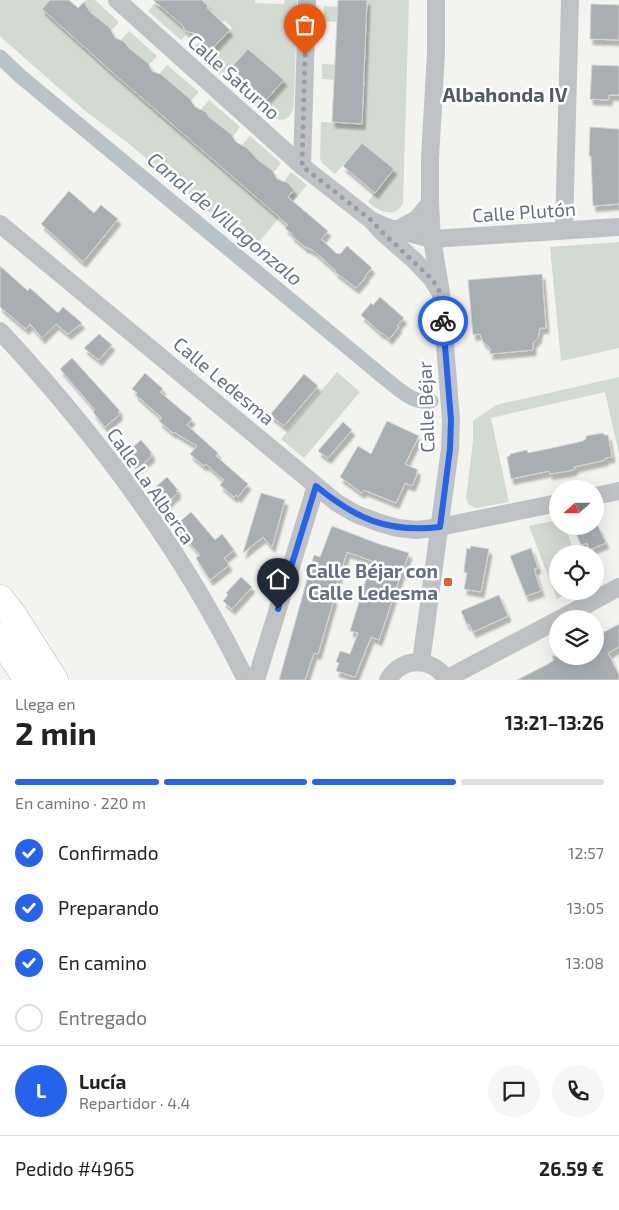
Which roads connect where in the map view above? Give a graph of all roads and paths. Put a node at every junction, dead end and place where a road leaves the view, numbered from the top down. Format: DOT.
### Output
graph roads {
  1 [pos="117,0"];
  2 [pos="307,0"];
  3 [pos="436,0"];
  4 [pos="570,0"];
  5 [pos="302,166"];
  6 [pos="430,203"];
  7 [pos="0,224"];
  8 [pos="619,226"];
  9 [pos="564,230"];
  10 [pos="395,236"];
  11 [pos="432,239"];
  12 [pos="440,292"];
  13 [pos="0,331"];
  14 [pos="316,486"];
  15 [pos="619,491"];
  16 [pos="604,494"];
  17 [pos="549,505"];
  18 [pos="440,527"];
  19 [pos="619,587"];
  20 [pos="0,599"];
  21 [pos="576,610"];
  22 [pos="549,624"];
  23 [pos="0,637"];
  24 [pos="266,646"];
  25 [pos="230,648"];
  26 [pos="421,662"];
  27 [pos="447,679"];
  28 [pos="28,680"];
  29 [pos="54,680"];
  30 [pos="246,680"];
  31 [pos="256,680"];
  32 [pos="388,680"];
  1 -- 5 [label="street, Calle Saturno"];
  2 -- 5 [label="street"];
  3 -- 6 [label="street, Calle Béjar"];
  4 -- 9 [label="street"];
  5 -- 10 [label="street, Calle Saturno"];
  6 -- 10 [label="street"];
  6 -- 11 [label="street, Calle Béjar"];
  7 -- 14 [label="street, Calle Ledesma"];
  8 -- 9 [label="street, Calle Plutón"];
  9 -- 11 [label="street, Calle Plutón"];
  10 -- 11 [label="street, Calle Saturno"];
  10 -- 12 [label="street, Calle Saturno"];
  11 -- 12 [label="street, Calle Béjar"];
  12 -- 18 [label="street, Calle Béjar"];
  13 -- 25 [label="street, Calle La Alberca"];
  14 -- 18 [label="street, Calle Ledesma"];
  14 -- 24 [label="street"];
  15 -- 16 [label="street"];
  17 -- 18 [label="street, Calle Ledesma"];
  18 -- 26 [label="street, Calle Béjar"];
  19 -- 21 [label="street"];
  20 -- 29 [label="highway"];
  22 -- 27 [label="street"];
  23 -- 28 [label="highway"];
  24 -- 25 [label="street"];
  24 -- 31 [label="street"];
  25 -- 30 [label="street, Calle La Alberca"];
  26 -- 27 [label="street"];
  26 -- 32 [label="street"];
}
